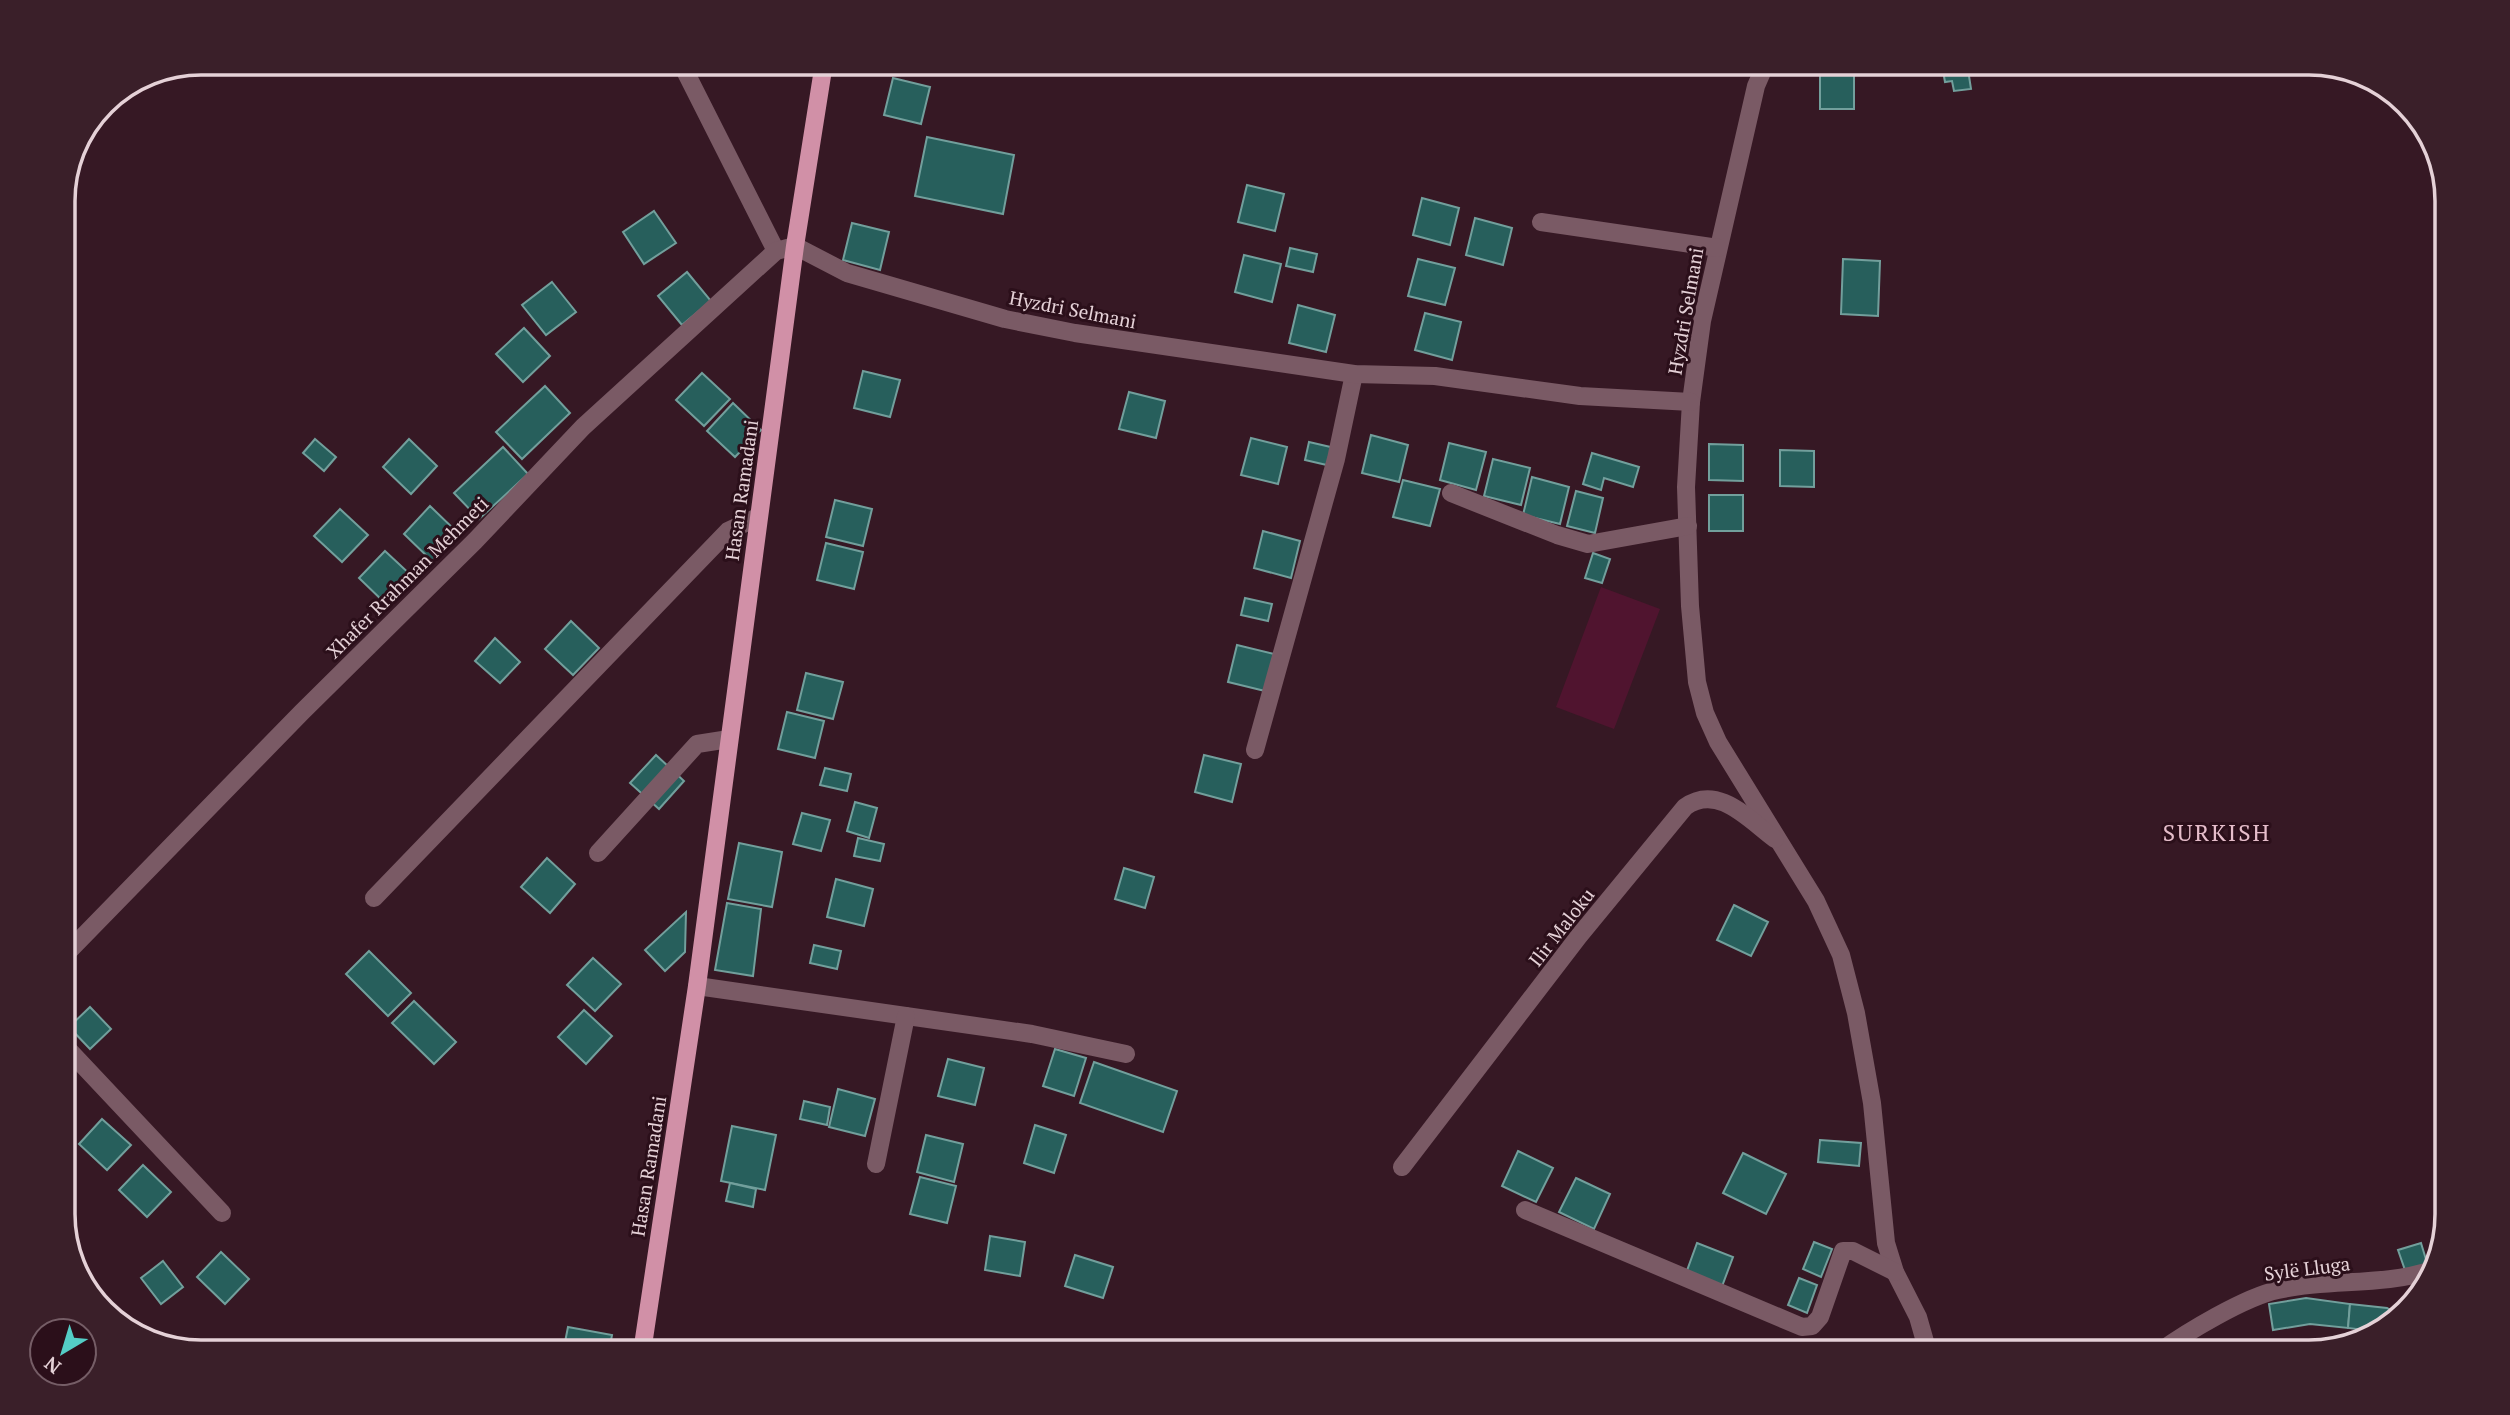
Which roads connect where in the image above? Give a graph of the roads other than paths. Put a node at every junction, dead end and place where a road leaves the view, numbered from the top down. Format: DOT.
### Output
graph roads {
  1 [pos="1761,75"];
  2 [pos="687,76"];
  3 [pos="822,76"];
  4 [pos="1541,222"];
  5 [pos="794,246"];
  6 [pos="1718,248"];
  7 [pos="776,251"];
  8 [pos="1354,374"];
  9 [pos="1691,402"];
  10 [pos="1451,493"];
  11 [pos="758,517"];
  12 [pos="1688,526"];
  13 [pos="729,739"];
  14 [pos="1255,750"];
  15 [pos="1782,844"];
  16 [pos="598,853"];
  17 [pos="374,898"];
  18 [pos="76,944"];
  19 [pos="697,986"];
  20 [pos="906,1016"];
  21 [pos="1126,1054"];
  22 [pos="76,1058"];
  23 [pos="876,1164"];
  24 [pos="1402,1167"];
  25 [pos="1525,1210"];
  26 [pos="222,1213"];
  27 [pos="1895,1272"];
  28 [pos="2420,1273"];
  29 [pos="644,1340"];
  30 [pos="1925,1340"];
  31 [pos="2177,1340"];
  1 -- 6 [label="street, Hyzdri Selmani"];
  2 -- 7 [label="street"];
  3 -- 5 [label="main road, Hasan Ramadani"];
  4 -- 6 [label="street"];
  5 -- 7 [label="street, Xhafer Rrahman Mehmeti"];
  5 -- 8 [label="street, Hyzdri Selmani"];
  5 -- 11 [label="main road, Hasan Ramadani"];
  6 -- 9 [label="street, Hyzdri Selmani"];
  7 -- 18 [label="street, Xhafer Rrahman Mehmeti"];
  8 -- 9 [label="street, Hyzdri Selmani"];
  8 -- 14 [label="street"];
  9 -- 12 [label="street, Ilir Maloku"];
  10 -- 12 [label="street"];
  11 -- 13 [label="main road, Hasan Ramadani"];
  11 -- 17 [label="street"];
  12 -- 15 [label="street, Ilir Maloku"];
  13 -- 16 [label="street"];
  13 -- 19 [label="main road, Hasan Ramadani"];
  15 -- 24 [label="street, Ilir Maloku"];
  15 -- 27 [label="street, Ilir Maloku"];
  19 -- 20 [label="street"];
  19 -- 29 [label="main road, Hasan Ramadani"];
  20 -- 21 [label="street"];
  20 -- 23 [label="street"];
  22 -- 26 [label="street"];
  25 -- 27 [label="street"];
  27 -- 30 [label="street, Ilir Maloku"];
  28 -- 31 [label="street, Sylë Lluga"];
}
